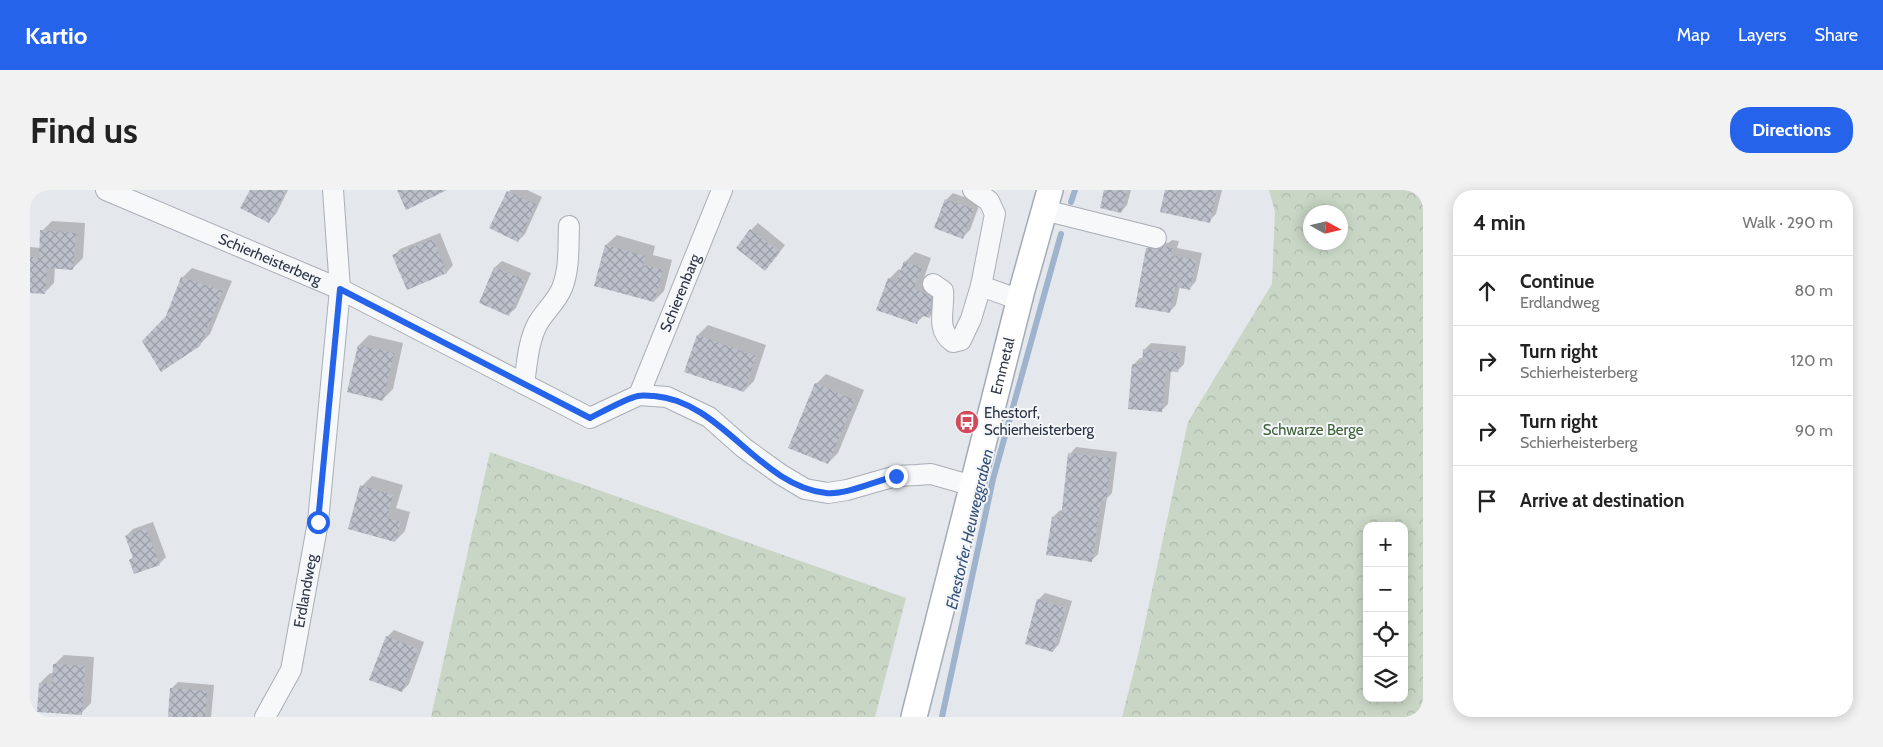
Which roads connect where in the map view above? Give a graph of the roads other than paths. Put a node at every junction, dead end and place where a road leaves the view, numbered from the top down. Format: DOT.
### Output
graph roads {
  1 [pos="106,190"];
  2 [pos="333,190"];
  3 [pos="722,190"];
  4 [pos="973,190"];
  5 [pos="1047,200"];
  6 [pos="569,226"];
  7 [pos="1156,238"];
  8 [pos="932,284"];
  9 [pos="981,286"];
  10 [pos="340,289"];
  11 [pos="1020,300"];
  12 [pos="524,384"];
  13 [pos="639,396"];
  14 [pos="973,486"];
  15 [pos="265,717"];
  16 [pos="914,717"];
  1 -- 10 [label="street, Schierheisterberg"];
  2 -- 10 [label="street, Erdlandweg"];
  3 -- 13 [label="street, Schierenbarg"];
  4 -- 9 [label="street"];
  5 -- 7 [label="street"];
  5 -- 11 [label="main road, Emmetal"];
  6 -- 12 [label="street"];
  8 -- 9 [label="street"];
  9 -- 11 [label="street"];
  10 -- 12 [label="street, Schierheisterberg"];
  10 -- 15 [label="street, Erdlandweg"];
  11 -- 14 [label="main road, Emmetal"];
  12 -- 13 [label="street, Schierheisterberg"];
  13 -- 14 [label="street, Schierheisterberg"];
  14 -- 16 [label="main road, Emmetal"];
}
